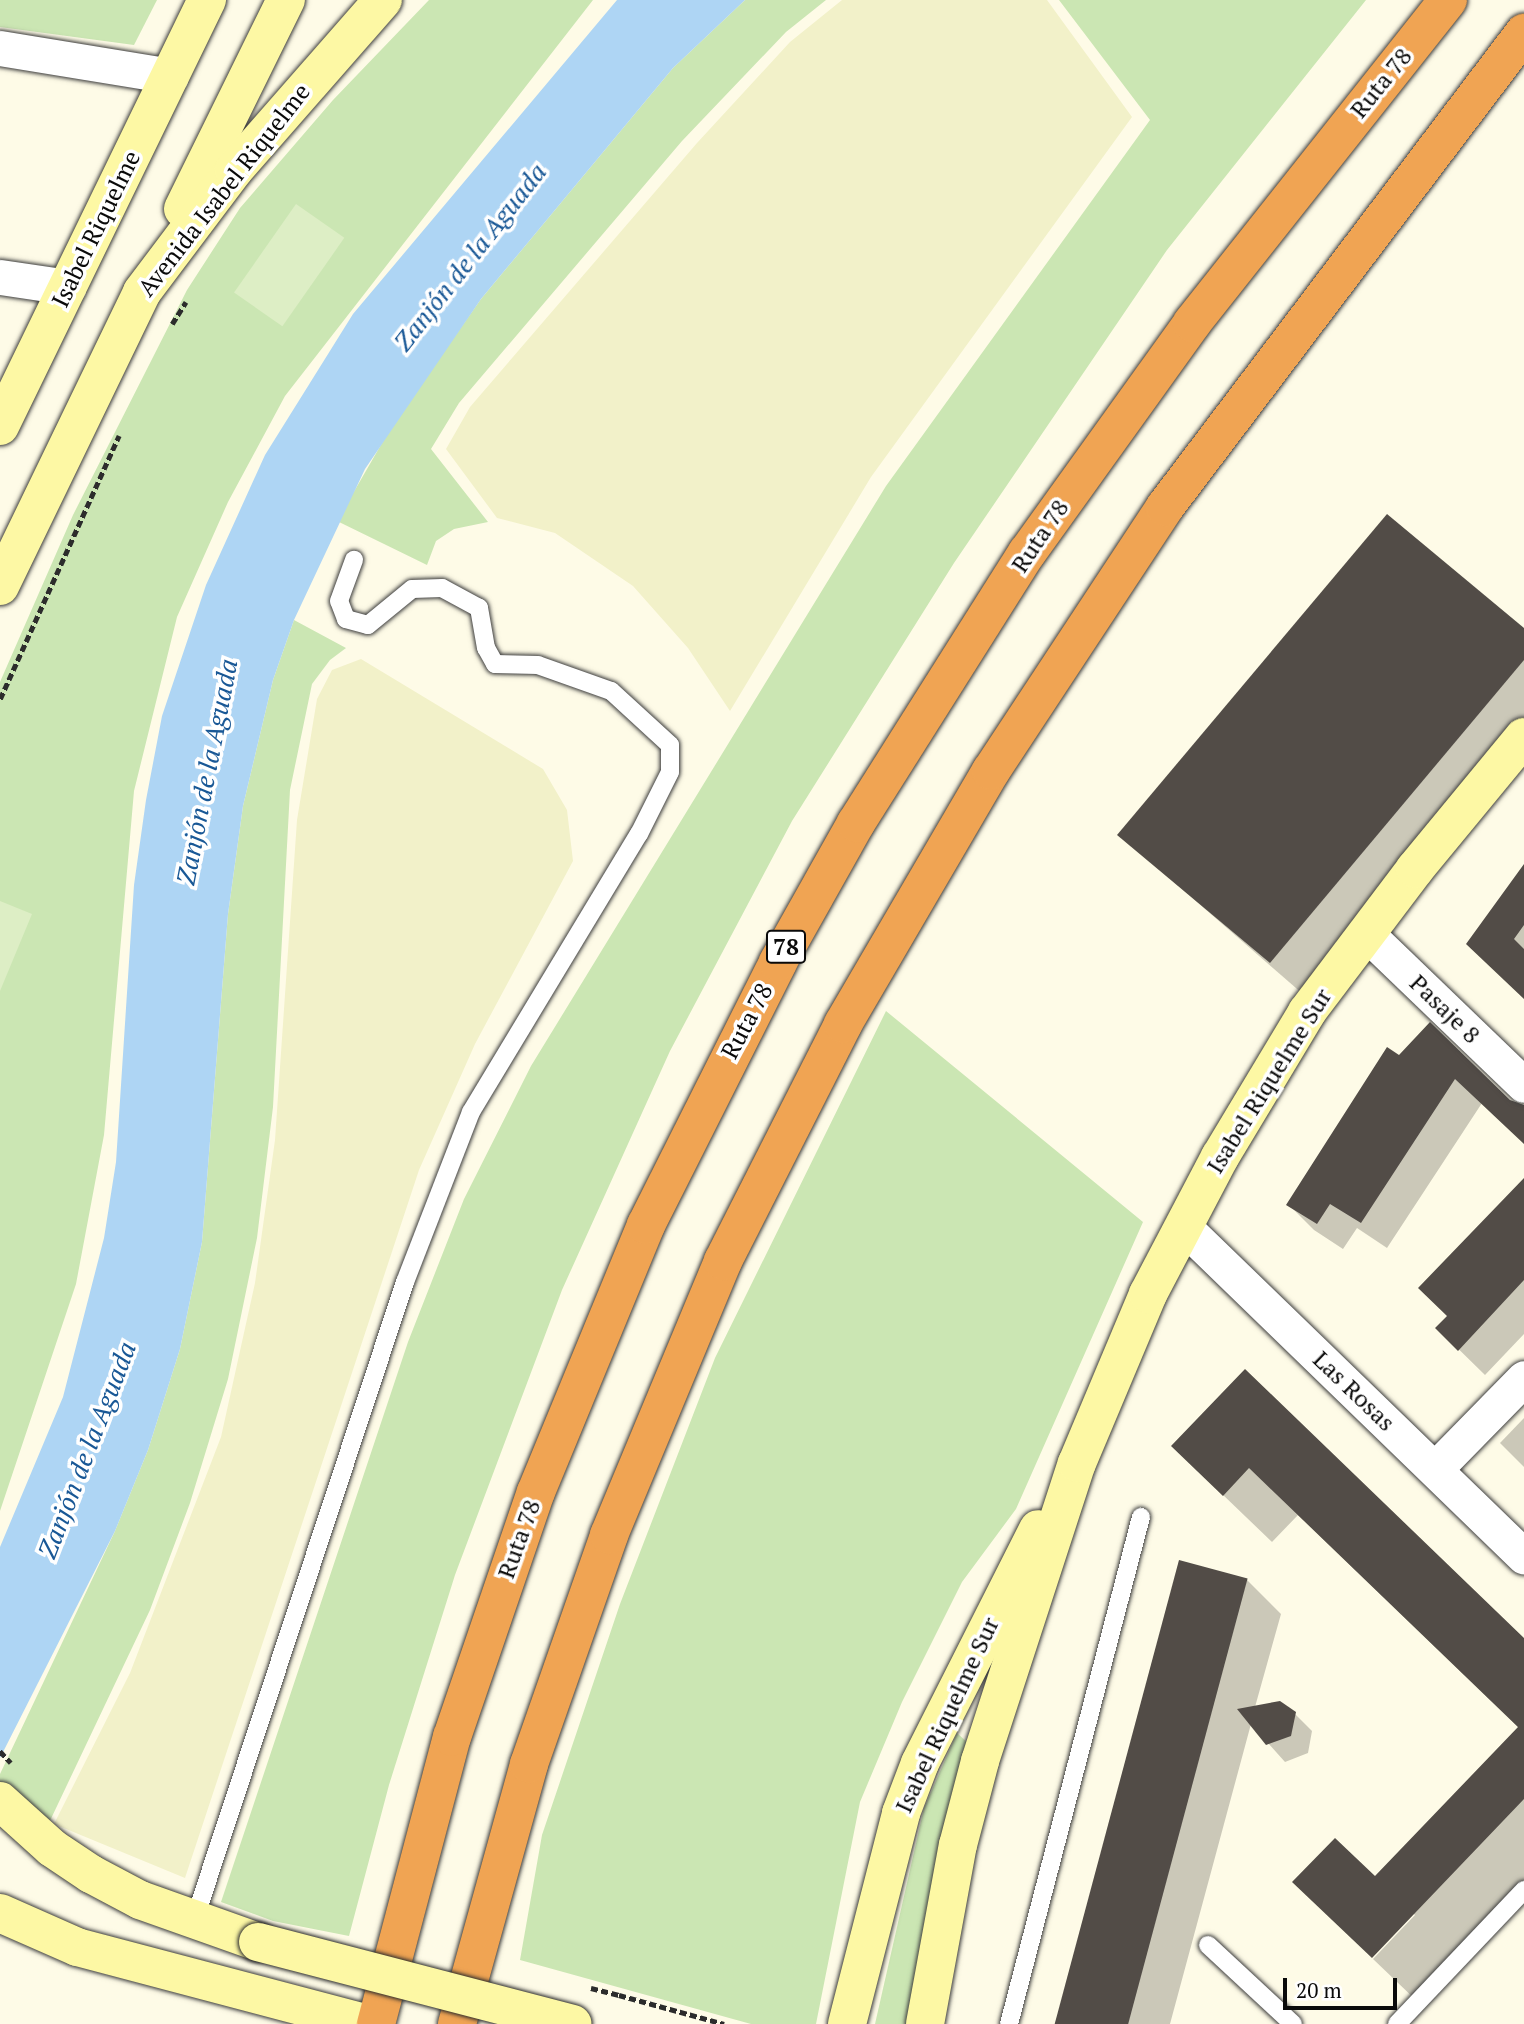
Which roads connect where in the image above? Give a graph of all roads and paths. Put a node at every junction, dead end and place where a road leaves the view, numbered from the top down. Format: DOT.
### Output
graph roads {
  1 [pos="219,0"];
  2 [pos="286,0"];
  3 [pos="383,0"];
  4 [pos="1448,0"];
  5 [pos="199,17"];
  6 [pos="1524,33"];
  7 [pos="0,48"];
  8 [pos="171,76"];
  9 [pos="0,277"];
  10 [pos="68,287"];
  11 [pos="142,292"];
  12 [pos="193,292"];
  13 [pos="170,327"];
  14 [pos="0,426"];
  15 [pos="123,426"];
  16 [pos="354,560"];
  17 [pos="0,586"];
  18 [pos="0,699"];
  19 [pos="1524,737"];
  20 [pos="1366,933"];
  21 [pos="1524,1085"];
  22 [pos="1183,1226"];
  23 [pos="1524,1378"];
  24 [pos="1077,1463"];
  25 [pos="1435,1469"];
  26 [pos="1141,1517"];
  27 [pos="1524,1556"];
  28 [pos="11,1811"];
  29 [pos="1524,1890"];
  30 [pos="0,1913"];
  31 [pos="194,1921"];
  32 [pos="1208,1945"];
  33 [pos="619,1995"];
  34 [pos="1281,2020"];
  35 [pos="369,2024"];
  36 [pos="376,2024"];
  37 [pos="457,2024"];
  38 [pos="573,2024"];
  39 [pos="724,2024"];
  40 [pos="847,2024"];
  41 [pos="925,2024"];
  42 [pos="1009,2024"];
  43 [pos="1397,2024"];
  1 -- 5 [label="street"];
  2 -- 11 [label="street"];
  3 -- 11 [label="street, Avenida Isabel Riquelme"];
  4 -- 36 [label="highway, Ruta 78 / 78"];
  5 -- 8 [label="street, Isabel Riquelme"];
  6 -- 37 [label="highway"];
  7 -- 8 [label="street"];
  8 -- 10 [label="street, Isabel Riquelme"];
  9 -- 10 [label="street"];
  10 -- 14 [label="street, Isabel Riquelme"];
  11 -- 17 [label="street, Avenida Isabel Riquelme"];
  12 -- 13 [label="path"];
  15 -- 18 [label="path"];
  16 -- 31 [label="lane"];
  19 -- 20 [label="street, Isabel Riquelme Sur"];
  20 -- 21 [label="street, Pasaje 8"];
  20 -- 22 [label="street, Isabel Riquelme Sur"];
  22 -- 24 [label="street, Isabel Riquelme Sur"];
  22 -- 25 [label="street, Las Rosas"];
  23 -- 25 [label="street"];
  24 -- 40 [label="street, Isabel Riquelme Sur"];
  24 -- 41 [label="street, Isabel Riquelme Sur"];
  25 -- 27 [label="street, Las Rosas"];
  26 -- 42 [label="lane"];
  28 -- 31 [label="street"];
  29 -- 43 [label="lane"];
  30 -- 35 [label="street"];
  31 -- 38 [label="street, bridge"];
  32 -- 34 [label="lane"];
  33 -- 39 [label="path"];
}
